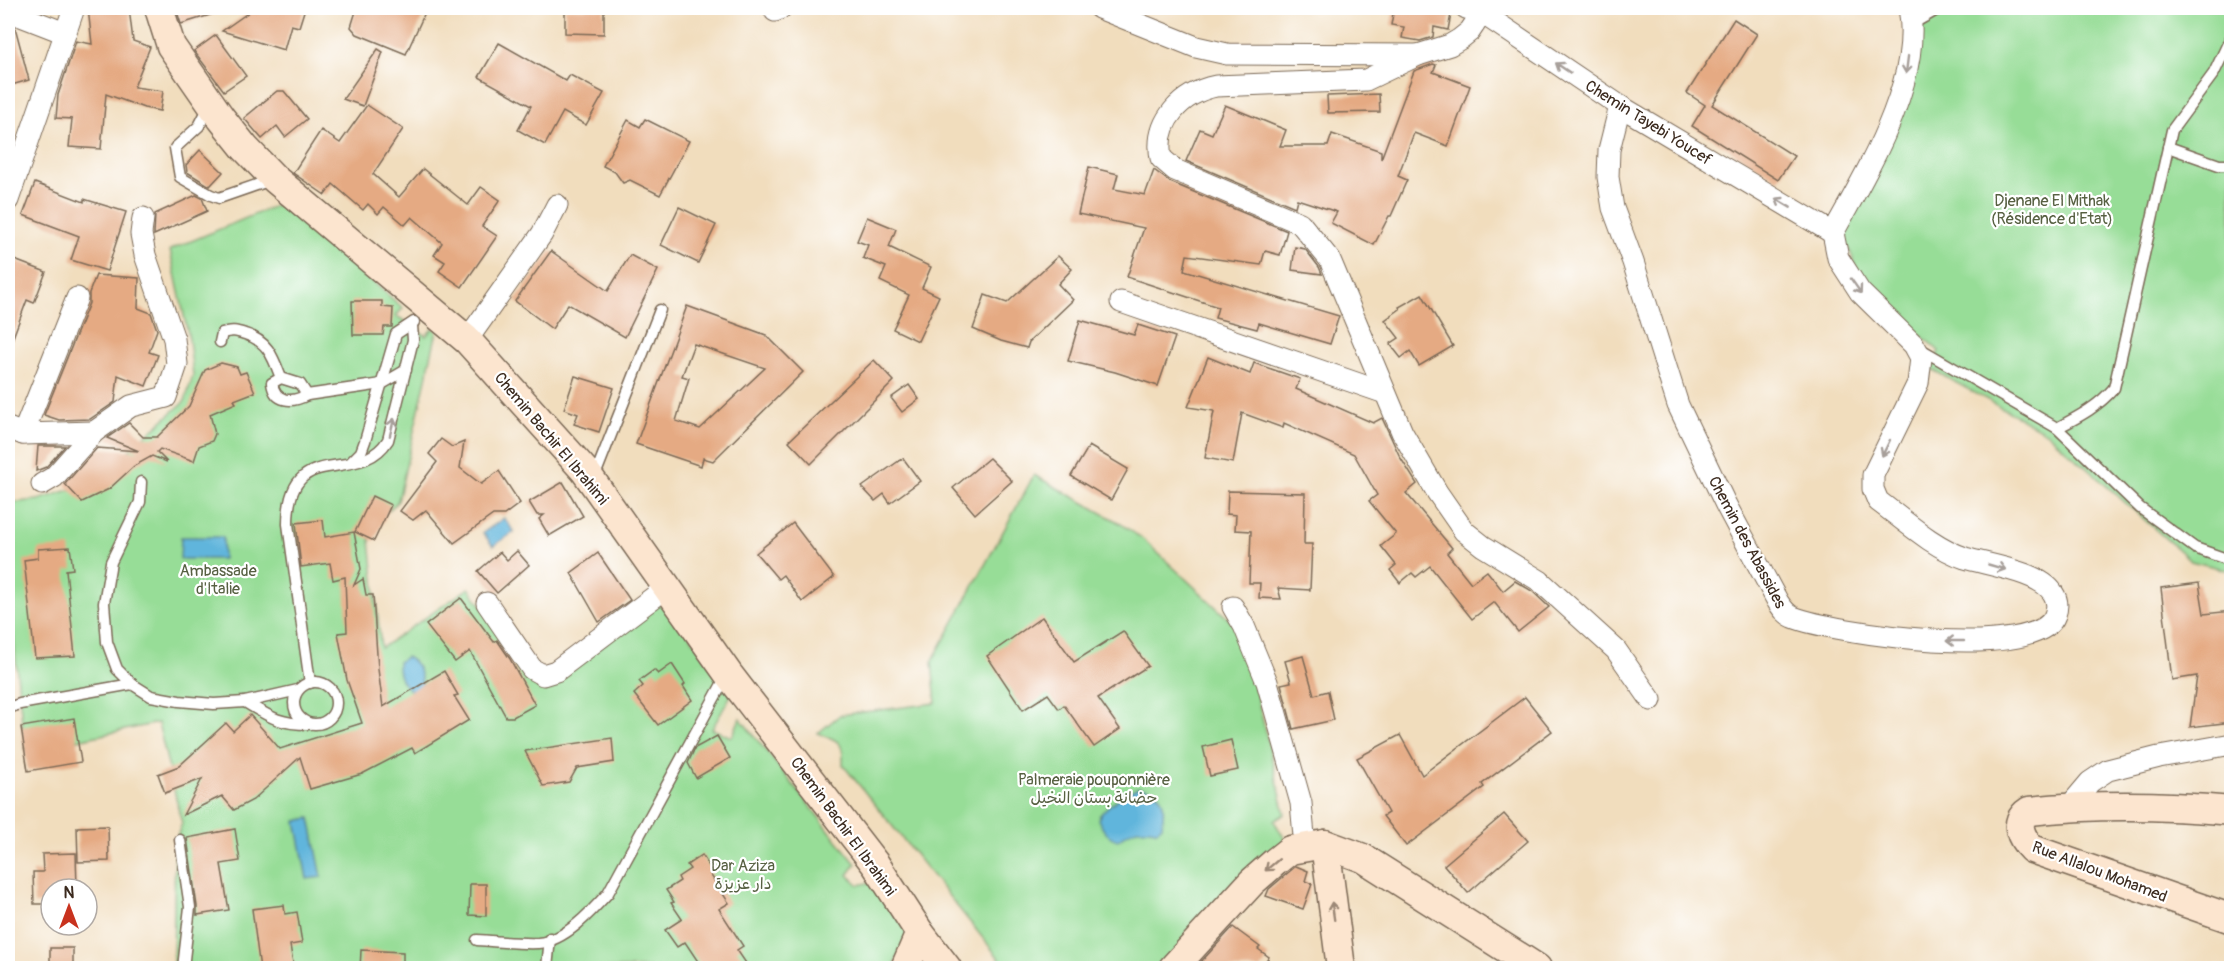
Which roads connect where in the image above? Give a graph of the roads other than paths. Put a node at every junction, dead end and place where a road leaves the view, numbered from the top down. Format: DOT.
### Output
graph roads {
  1 [pos="74,8"];
  2 [pos="159,8"];
  3 [pos="1098,8"];
  4 [pos="1940,8"];
  5 [pos="1474,10"];
  6 [pos="8,11"];
  7 [pos="1911,16"];
  8 [pos="65,33"];
  9 [pos="2232,35"];
  10 [pos="1418,55"];
  11 [pos="211,102"];
  12 [pos="1620,106"];
  13 [pos="2168,147"];
  14 [pos="2232,165"];
  15 [pos="275,179"];
  16 [pos="8,197"];
  17 [pos="557,205"];
  18 [pos="143,219"];
  19 [pos="1833,233"];
  20 [pos="77,298"];
  21 [pos="1121,302"];
  22 [pos="660,310"];
  23 [pos="419,316"];
  24 [pos="467,340"];
  25 [pos="220,342"];
  26 [pos="1914,345"];
  27 [pos="406,370"];
  28 [pos="281,378"];
  29 [pos="382,384"];
  30 [pos="1385,393"];
  31 [pos="307,395"];
  32 [pos="398,400"];
  33 [pos="2057,428"];
  34 [pos="15,431"];
  35 [pos="94,432"];
  36 [pos="352,461"];
  37 [pos="593,481"];
  38 [pos="141,482"];
  39 [pos="42,484"];
  40 [pos="2232,561"];
  41 [pos="666,588"];
  42 [pos="487,603"];
  43 [pos="1233,607"];
  44 [pos="729,675"];
  45 [pos="310,683"];
  46 [pos="132,684"];
  47 [pos="298,690"];
  48 [pos="1652,700"];
  49 [pos="245,702"];
  50 [pos="8,708"];
  51 [pos="311,724"];
  52 [pos="2232,744"];
  53 [pos="2068,807"];
  54 [pos="2232,811"];
  55 [pos="180,840"];
  56 [pos="1315,846"];
  57 [pos="2232,919"];
  58 [pos="550,939"];
  59 [pos="477,940"];
  60 [pos="916,952"];
  61 [pos="183,969"];
  62 [pos="547,969"];
  63 [pos="947,969"];
  64 [pos="1173,969"];
  65 [pos="1341,969"];
  66 [pos="1537,969"];
  1 -- 8 [label="street"];
  2 -- 11 [label="main road, Chemin Bachir El Ibrahimi"];
  3 -- 10 [label="street"];
  4 -- 7 [label="lane"];
  5 -- 10 [label="street"];
  12 -- 5 [label="street, Chemin Tayebi Youcef, one-way"];
  6 -- 8 [label="street"];
  7 -- 19 [label="street, one-way"];
  8 -- 16 [label="street"];
  9 -- 13 [label="lane"];
  10 -- 30 [label="street"];
  11 -- 15 [label="main road, Chemin Bachir El Ibrahimi"];
  11 -- 15 [label="lane"];
  19 -- 12 [label="street, Chemin Tayebi Youcef, one-way"];
  26 -- 12 [label="street, Chemin des Abassides, one-way"];
  13 -- 14 [label="lane"];
  13 -- 33 [label="lane"];
  15 -- 23 [label="main road, Chemin Bachir El Ibrahimi"];
  17 -- 24 [label="street"];
  18 -- 35 [label="street"];
  19 -- 26 [label="street, one-way"];
  20 -- 34 [label="street"];
  21 -- 30 [label="street"];
  22 -- 37 [label="lane"];
  23 -- 24 [label="main road, Chemin Bachir El Ibrahimi"];
  23 -- 27 [label="lane"];
  23 -- 29 [label="lane"];
  24 -- 37 [label="main road, Chemin Bachir El Ibrahimi"];
  25 -- 28 [label="lane"];
  26 -- 33 [label="lane"];
  27 -- 29 [label="lane"];
  27 -- 32 [label="lane"];
  28 -- 31 [label="lane"];
  28 -- 31 [label="lane"];
  29 -- 31 [label="lane"];
  29 -- 32 [label="lane"];
  29 -- 36 [label="lane"];
  30 -- 48 [label="street"];
  36 -- 32 [label="lane, one-way"];
  33 -- 40 [label="lane"];
  34 -- 35 [label="street"];
  35 -- 39 [label="street"];
  36 -- 45 [label="lane"];
  37 -- 41 [label="main road, Chemin Bachir El Ibrahimi"];
  38 -- 46 [label="lane"];
  41 -- 42 [label="street"];
  41 -- 44 [label="main road, Chemin Bachir El Ibrahimi"];
  43 -- 56 [label="street"];
  44 -- 58 [label="lane"];
  44 -- 60 [label="main road, Chemin Bachir El Ibrahimi"];
  45 -- 47 [label="lane"];
  45 -- 51 [label="lane"];
  46 -- 49 [label="lane"];
  46 -- 50 [label="lane"];
  47 -- 49 [label="lane"];
  47 -- 51 [label="lane"];
  49 -- 51 [label="lane"];
  52 -- 53 [label="street"];
  53 -- 54 [label="main road, Rue Allalou Mohamed"];
  53 -- 57 [label="main road, Rue Allalou Mohamed"];
  55 -- 61 [label="lane"];
  56 -- 64 [label="main road, one-way"];
  65 -- 56 [label="main road, one-way"];
  56 -- 66 [label="main road"];
  58 -- 59 [label="lane"];
  58 -- 62 [label="lane"];
  60 -- 63 [label="main road, Chemin Bachir El Ibrahimi"];
}
